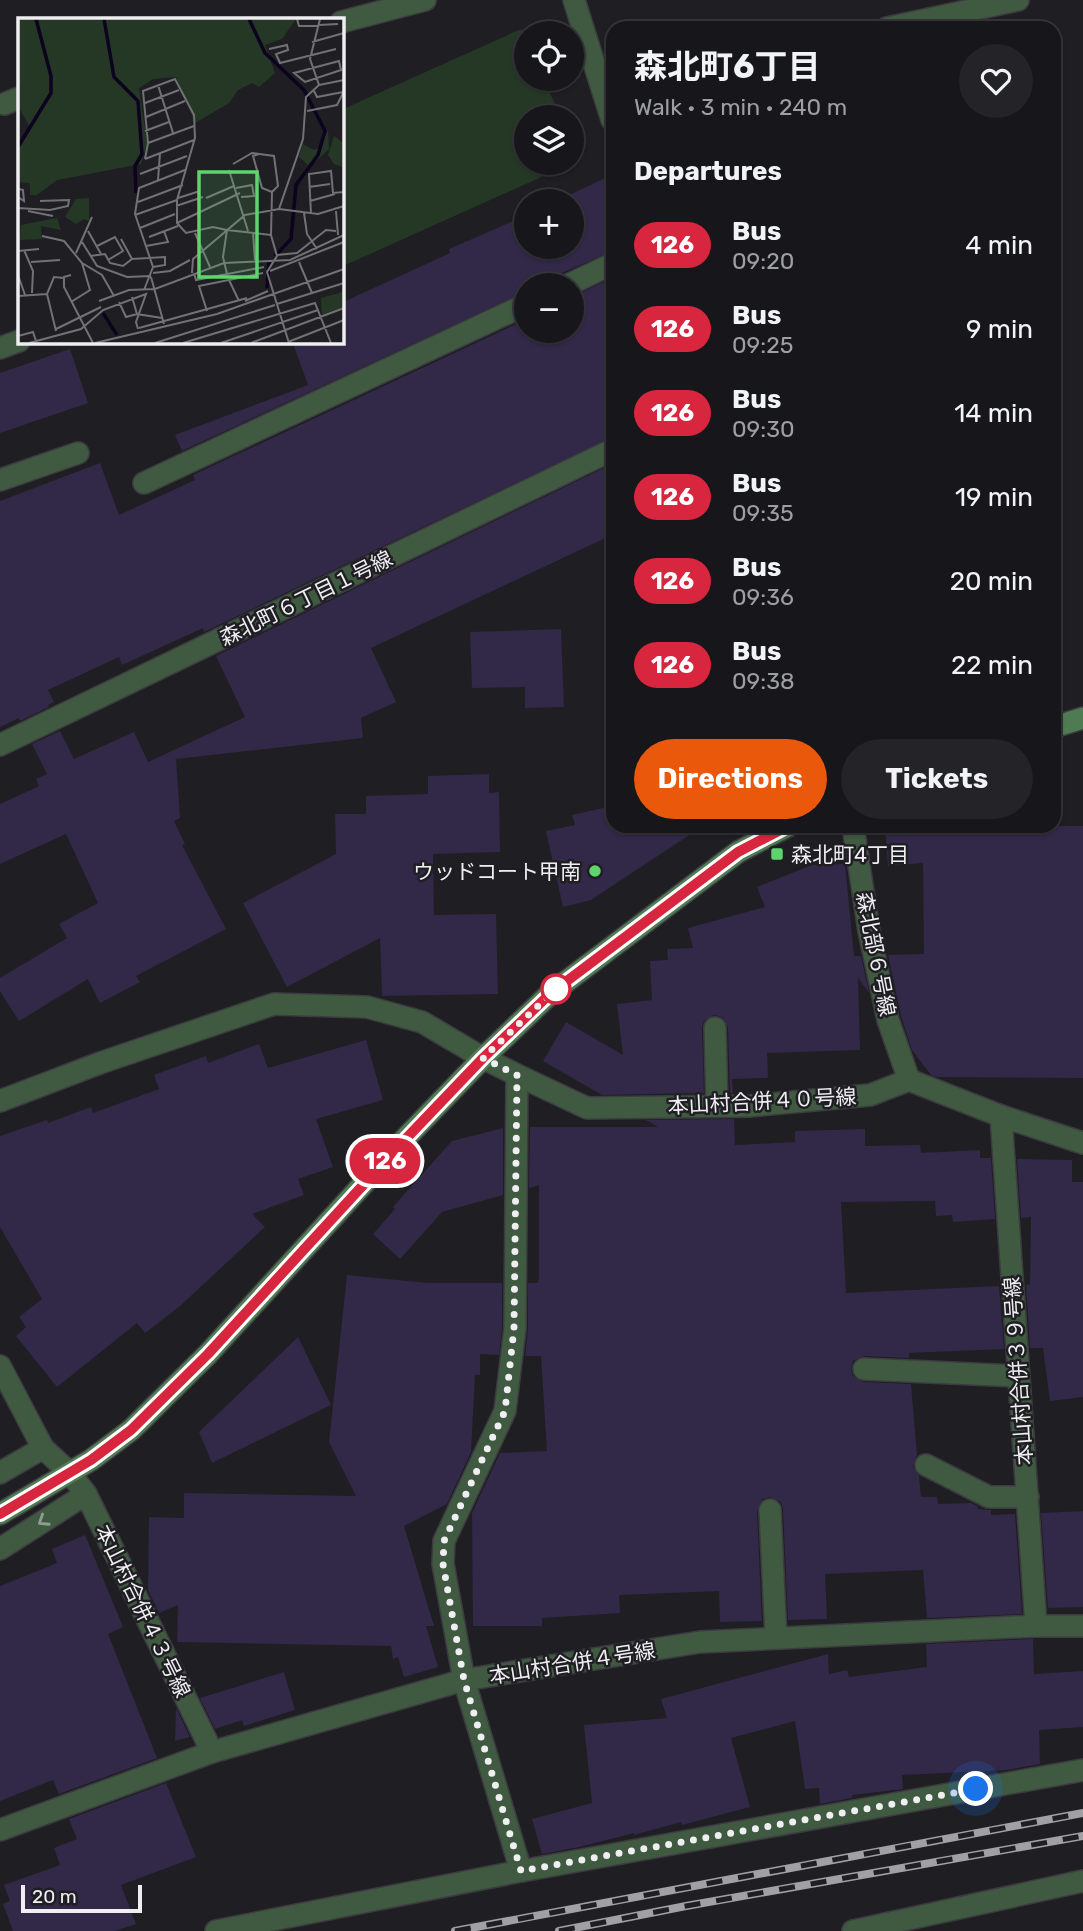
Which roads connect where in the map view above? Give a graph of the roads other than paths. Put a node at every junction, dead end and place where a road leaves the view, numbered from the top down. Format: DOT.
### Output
graph roads {
  1 [pos="425,0"];
  2 [pos="574,0"];
  3 [pos="1018,0"];
  4 [pos="343,21"];
  5 [pos="920,21"];
  6 [pos="606,101"];
  7 [pos="606,267"];
  8 [pos="584,277"];
  9 [pos="514,310"];
  10 [pos="18,341"];
  11 [pos="0,348"];
  12 [pos="78,453"];
  13 [pos="606,453"];
  14 [pos="0,480"];
  15 [pos="144,483"];
  16 [pos="1083,718"];
  17 [pos="1061,725"];
  18 [pos="0,745"];
  19 [pos="775,833"];
  20 [pos="854,833"];
  21 [pos="715,1028"];
  22 [pos="483,1058"];
  23 [pos="517,1075"];
  24 [pos="909,1080"];
  25 [pos="0,1101"];
  26 [pos="718,1106"];
  27 [pos="1001,1116"];
  28 [pos="1083,1143"];
  29 [pos="0,1366"];
  30 [pos="864,1369"];
  31 [pos="1017,1376"];
  32 [pos="43,1448"];
  33 [pos="926,1465"];
  34 [pos="0,1473"];
  35 [pos="70,1473"];
  36 [pos="86,1494"];
  37 [pos="1028,1497"];
  38 [pos="770,1510"];
  39 [pos="0,1514"];
  40 [pos="0,1549"];
  41 [pos="1036,1626"];
  42 [pos="1083,1626"];
  43 [pos="776,1638"];
  44 [pos="464,1680"];
  45 [pos="212,1752"];
  46 [pos="1083,1770"];
  47 [pos="0,1830"];
  48 [pos="521,1871"];
  49 [pos="1083,1881"];
  50 [pos="216,1931"];
  51 [pos="853,1931"];
  1 -- 4 [label="street"];
  2 -- 6 [label="street"];
  3 -- 5 [label="street"];
  7 -- 8 [label="street"];
  9 -- 15 [label="street"];
  10 -- 11 [label="street"];
  12 -- 14 [label="street"];
  13 -- 18 [label="street, 森北町６丁目１号線"];
  16 -- 17 [label="street"];
  19 -- 22 [label="street"];
  20 -- 24 [label="street, 森北部６号線"];
  21 -- 26 [label="street"];
  22 -- 23 [label="street, 本山村合併４０号線"];
  22 -- 25 [label="street, 本山村合併４０号線"];
  22 -- 35 [label="street"];
  23 -- 26 [label="street, 本山村合併４０号線"];
  23 -- 44 [label="street"];
  24 -- 26 [label="street, 本山村合併４０号線"];
  24 -- 27 [label="street"];
  27 -- 28 [label="street"];
  27 -- 31 [label="street, 本山村合併３９号線"];
  29 -- 32 [label="street, 本山村合併４３号線"];
  30 -- 31 [label="street"];
  31 -- 37 [label="street, 本山村合併３９号線"];
  32 -- 34 [label="street"];
  32 -- 35 [label="street, 本山村合併４３号線"];
  33 -- 37 [label="street"];
  35 -- 36 [label="street, 本山村合併４３号線"];
  35 -- 39 [label="street"];
  36 -- 40 [label="street, one-way"];
  36 -- 45 [label="street, 本山村合併４３号線"];
  37 -- 41 [label="street, 本山村合併３９号線"];
  38 -- 43 [label="street"];
  41 -- 42 [label="street, 本山村合併４号線"];
  41 -- 43 [label="street, 本山村合併４号線"];
  43 -- 44 [label="street, 本山村合併４号線"];
  44 -- 45 [label="street, 本山村合併４号線"];
  44 -- 48 [label="street"];
  45 -- 47 [label="street, 本山村合併４号線"];
  46 -- 48 [label="street"];
  48 -- 50 [label="street"];
  49 -- 51 [label="street"];
}
